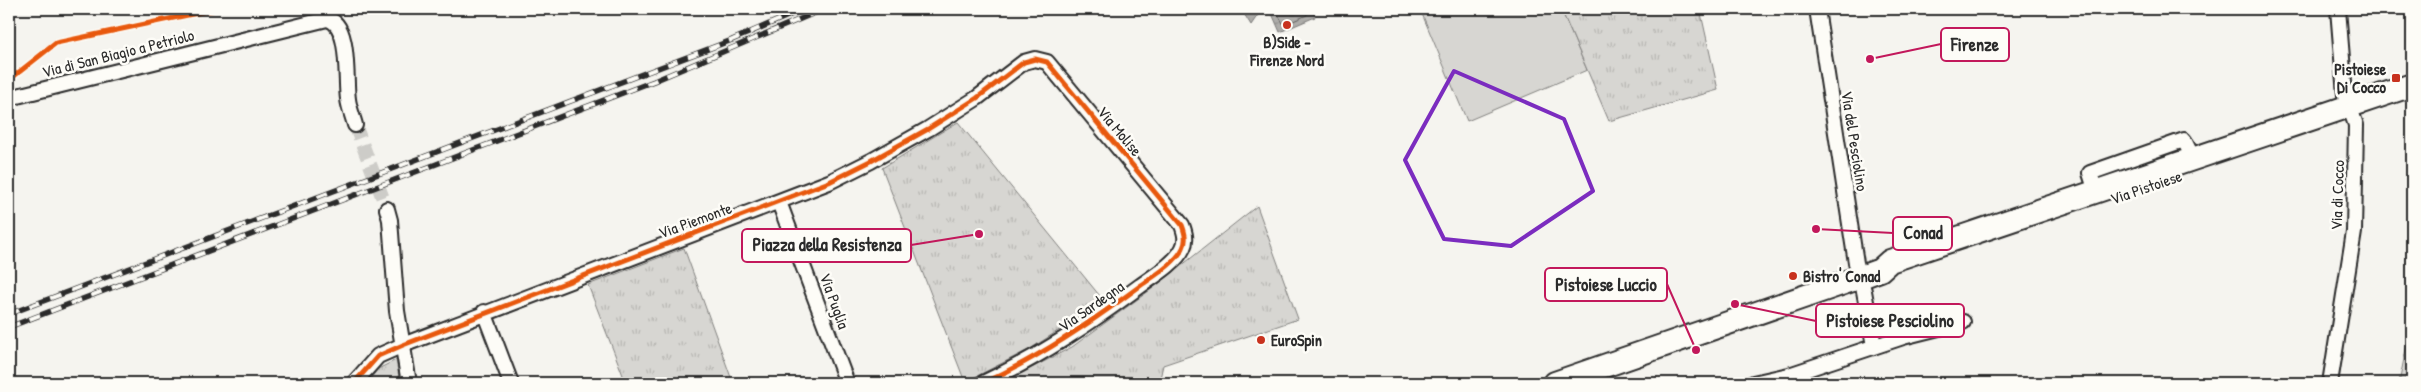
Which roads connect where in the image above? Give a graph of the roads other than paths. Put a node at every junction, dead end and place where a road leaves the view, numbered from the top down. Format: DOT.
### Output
graph roads {
  1 [pos="1817,9"];
  2 [pos="2338,9"];
  3 [pos="1035,58"];
  4 [pos="2412,85"];
  5 [pos="2412,95"];
  6 [pos="9,98"];
  7 [pos="2352,110"];
  8 [pos="355,125"];
  9 [pos="779,202"];
  10 [pos="387,209"];
  11 [pos="1182,225"];
  12 [pos="1870,274"];
  13 [pos="484,312"];
  14 [pos="1963,322"];
  15 [pos="402,345"];
  16 [pos="1874,346"];
  17 [pos="1790,379"];
  18 [pos="1567,382"];
  19 [pos="354,383"];
  20 [pos="409,383"];
  21 [pos="511,383"];
  22 [pos="847,383"];
  23 [pos="983,383"];
  24 [pos="1753,383"];
  25 [pos="2330,383"];
  1 -- 12 [label="street, Via del Pesciolino"];
  2 -- 7 [label="street, Via di Cocco"];
  3 -- 9 [label="street, Via Piemonte"];
  3 -- 11 [label="street, Via Molise"];
  4 -- 7 [label="main road, Via Pistoiese"];
  5 -- 7 [label="main road, Via Pistoiese"];
  6 -- 8 [label="street, Via di San Biagio a Petriolo"];
  7 -- 12 [label="main road, Via Pistoiese"];
  7 -- 12 [label="main road, Via Pistoiese"];
  7 -- 25 [label="street, Via di Cocco"];
  9 -- 13 [label="street, Via Piemonte"];
  9 -- 22 [label="street, Via Puglia"];
  10 -- 15 [label="street"];
  11 -- 23 [label="street, Via Sardegna"];
  12 -- 16 [label="street, Via del Pesciolino"];
  12 -- 18 [label="main road, Via Pistoiese"];
  13 -- 15 [label="street, Via Piemonte"];
  13 -- 21 [label="street"];
  14 -- 16 [label="street"];
  15 -- 19 [label="street, Via Piemonte"];
  15 -- 20 [label="street"];
  16 -- 17 [label="street"];
  17 -- 24 [label="street"];
}
